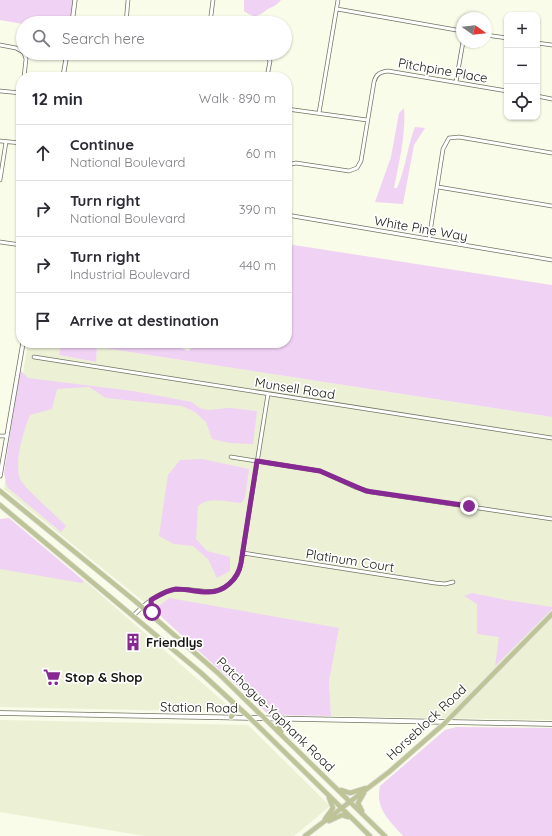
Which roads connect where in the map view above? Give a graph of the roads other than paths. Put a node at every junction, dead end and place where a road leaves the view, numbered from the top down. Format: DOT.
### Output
graph roads {
  1 [pos="75,0"];
  2 [pos="128,0"];
  3 [pos="213,0"];
  4 [pos="338,0"];
  5 [pos="337,9"];
  6 [pos="73,16"];
  7 [pos="127,16"];
  8 [pos="211,16"];
  9 [pos="456,30"];
  10 [pos="492,36"];
  11 [pos="504,38"];
  12 [pos="540,43"];
  13 [pos="0,45"];
  14 [pos="552,45"];
  15 [pos="16,48"];
  16 [pos="462,48"];
  17 [pos="26,60"];
  18 [pos="66,60"];
  19 [pos="270,60"];
  20 [pos="25,72"];
  21 [pos="64,72"];
  22 [pos="268,72"];
  23 [pos="456,82"];
  24 [pos="504,90"];
  25 [pos="0,92"];
  26 [pos="16,93"];
  27 [pos="540,97"];
  28 [pos="552,99"];
  29 [pos="292,109"];
  30 [pos="319,113"];
  31 [pos="367,120"];
  32 [pos="0,141"];
  33 [pos="6,142"];
  34 [pos="16,143"];
  35 [pos="552,153"];
  36 [pos="292,163"];
  37 [pos="0,180"];
  38 [pos="438,187"];
  39 [pos="552,206"];
  40 [pos="292,216"];
  41 [pos="429,239"];
  42 [pos="0,242"];
  43 [pos="16,244"];
  44 [pos="552,260"];
  45 [pos="22,348"];
  46 [pos="34,357"];
  47 [pos="268,394"];
  48 [pos="0,436"];
  49 [pos="6,436"];
  50 [pos="552,438"];
  51 [pos="231,457"];
  52 [pos="257,461"];
  53 [pos="0,476"];
  54 [pos="0,491"];
  55 [pos="0,505"];
  56 [pos="552,519"];
  57 [pos="243,554"];
  58 [pos="453,582"];
  59 [pos="151,600"];
  60 [pos="142,607"];
  61 [pos="552,614"];
  62 [pos="134,615"];
  63 [pos="164,626"];
  64 [pos="223,693"];
  65 [pos="0,713"];
  66 [pos="231,717"];
  67 [pos="250,718"];
  68 [pos="265,718"];
  69 [pos="283,718"];
  70 [pos="446,722"];
  71 [pos="552,724"];
  72 [pos="282,735"];
  73 [pos="335,787"];
  74 [pos="368,788"];
  75 [pos="322,789"];
  76 [pos="350,802"];
  77 [pos="342,808"];
  78 [pos="352,818"];
  79 [pos="369,820"];
  80 [pos="318,826"];
  81 [pos="305,836"];
  82 [pos="370,836"];
  83 [pos="385,836"];
  1 -- 6 [label="street"];
  2 -- 7 [label="street"];
  3 -- 8 [label="street"];
  4 -- 5 [label="street"];
  5 -- 9 [label="street"];
  5 -- 30 [label="street"];
  10 -- 11 [label="street"];
  12 -- 14 [label="street"];
  13 -- 15 [label="street"];
  16 -- 23 [label="street"];
  17 -- 20 [label="street"];
  18 -- 21 [label="street"];
  19 -- 22 [label="street"];
  23 -- 24 [label="street, Pitchpine Place"];
  23 -- 31 [label="street, Pitchpine Place"];
  25 -- 26 [label="street"];
  27 -- 28 [label="street"];
  29 -- 30 [label="street"];
  30 -- 31 [label="street"];
  31 -- 36 [label="street, Pitchpine Place"];
  32 -- 33 [label="street"];
  33 -- 34 [label="street"];
  33 -- 37 [label="street"];
  35 -- 38 [label="street"];
  38 -- 39 [label="street"];
  38 -- 41 [label="street"];
  40 -- 41 [label="street, White Pine Way"];
  41 -- 44 [label="street, White Pine Way"];
  42 -- 43 [label="street"];
  45 -- 49 [label="street"];
  46 -- 47 [label="street, Munsell Road"];
  47 -- 50 [label="street, Munsell Road"];
  47 -- 52 [label="street"];
  48 -- 49 [label="street"];
  49 -- 53 [label="street"];
  51 -- 52 [label="street"];
  52 -- 56 [label="street"];
  52 -- 57 [label="street"];
  54 -- 60 [label="main road, Patchogue-Yaphank Road"];
  55 -- 62 [label="main road, Patchogue-Yaphank Road"];
  57 -- 58 [label="street, Platinum Court"];
  57 -- 59 [label="street"];
  59 -- 60 [label="street"];
  59 -- 63 [label="main road"];
  60 -- 62 [label="street"];
  60 -- 63 [label="main road, Patchogue-Yaphank Road"];
  61 -- 70 [label="main road, Horseblock Road"];
  62 -- 64 [label="main road, Patchogue-Yaphank Road"];
  63 -- 68 [label="main road, Patchogue-Yaphank Road"];
  64 -- 66 [label="main road"];
  64 -- 67 [label="main road, Patchogue-Yaphank Road"];
  65 -- 66 [label="main road, Station Road"];
  66 -- 67 [label="main road, Station Road"];
  67 -- 68 [label="main road, Station Road"];
  67 -- 75 [label="main road, Patchogue-Yaphank Road"];
  68 -- 69 [label="main road, Station Road"];
  68 -- 72 [label="main road, Patchogue-Yaphank Road"];
  69 -- 70 [label="main road, Station Road"];
  69 -- 72 [label="main road"];
  70 -- 71 [label="main road, Station Road"];
  70 -- 74 [label="main road, Horseblock Road"];
  72 -- 73 [label="main road, Patchogue-Yaphank Road"];
  73 -- 74 [label="main road"];
  73 -- 76 [label="main road, Patchogue-Yaphank Road"];
  74 -- 76 [label="main road, Horseblock Road"];
  74 -- 79 [label="main road"];
  75 -- 77 [label="main road, Patchogue-Yaphank Road"];
  75 -- 80 [label="main road"];
  76 -- 77 [label="main road, Horseblock Road"];
  76 -- 79 [label="main road, Patchogue-Yaphank Road"];
  77 -- 78 [label="main road, Patchogue-Yaphank Road"];
  77 -- 80 [label="main road, Horseblock Road"];
  78 -- 80 [label="main road"];
  78 -- 82 [label="main road, Patchogue-Yaphank Road"];
  79 -- 83 [label="main road, Patchogue-Yaphank Road"];
  80 -- 81 [label="main road, Horseblock Road"];
}
